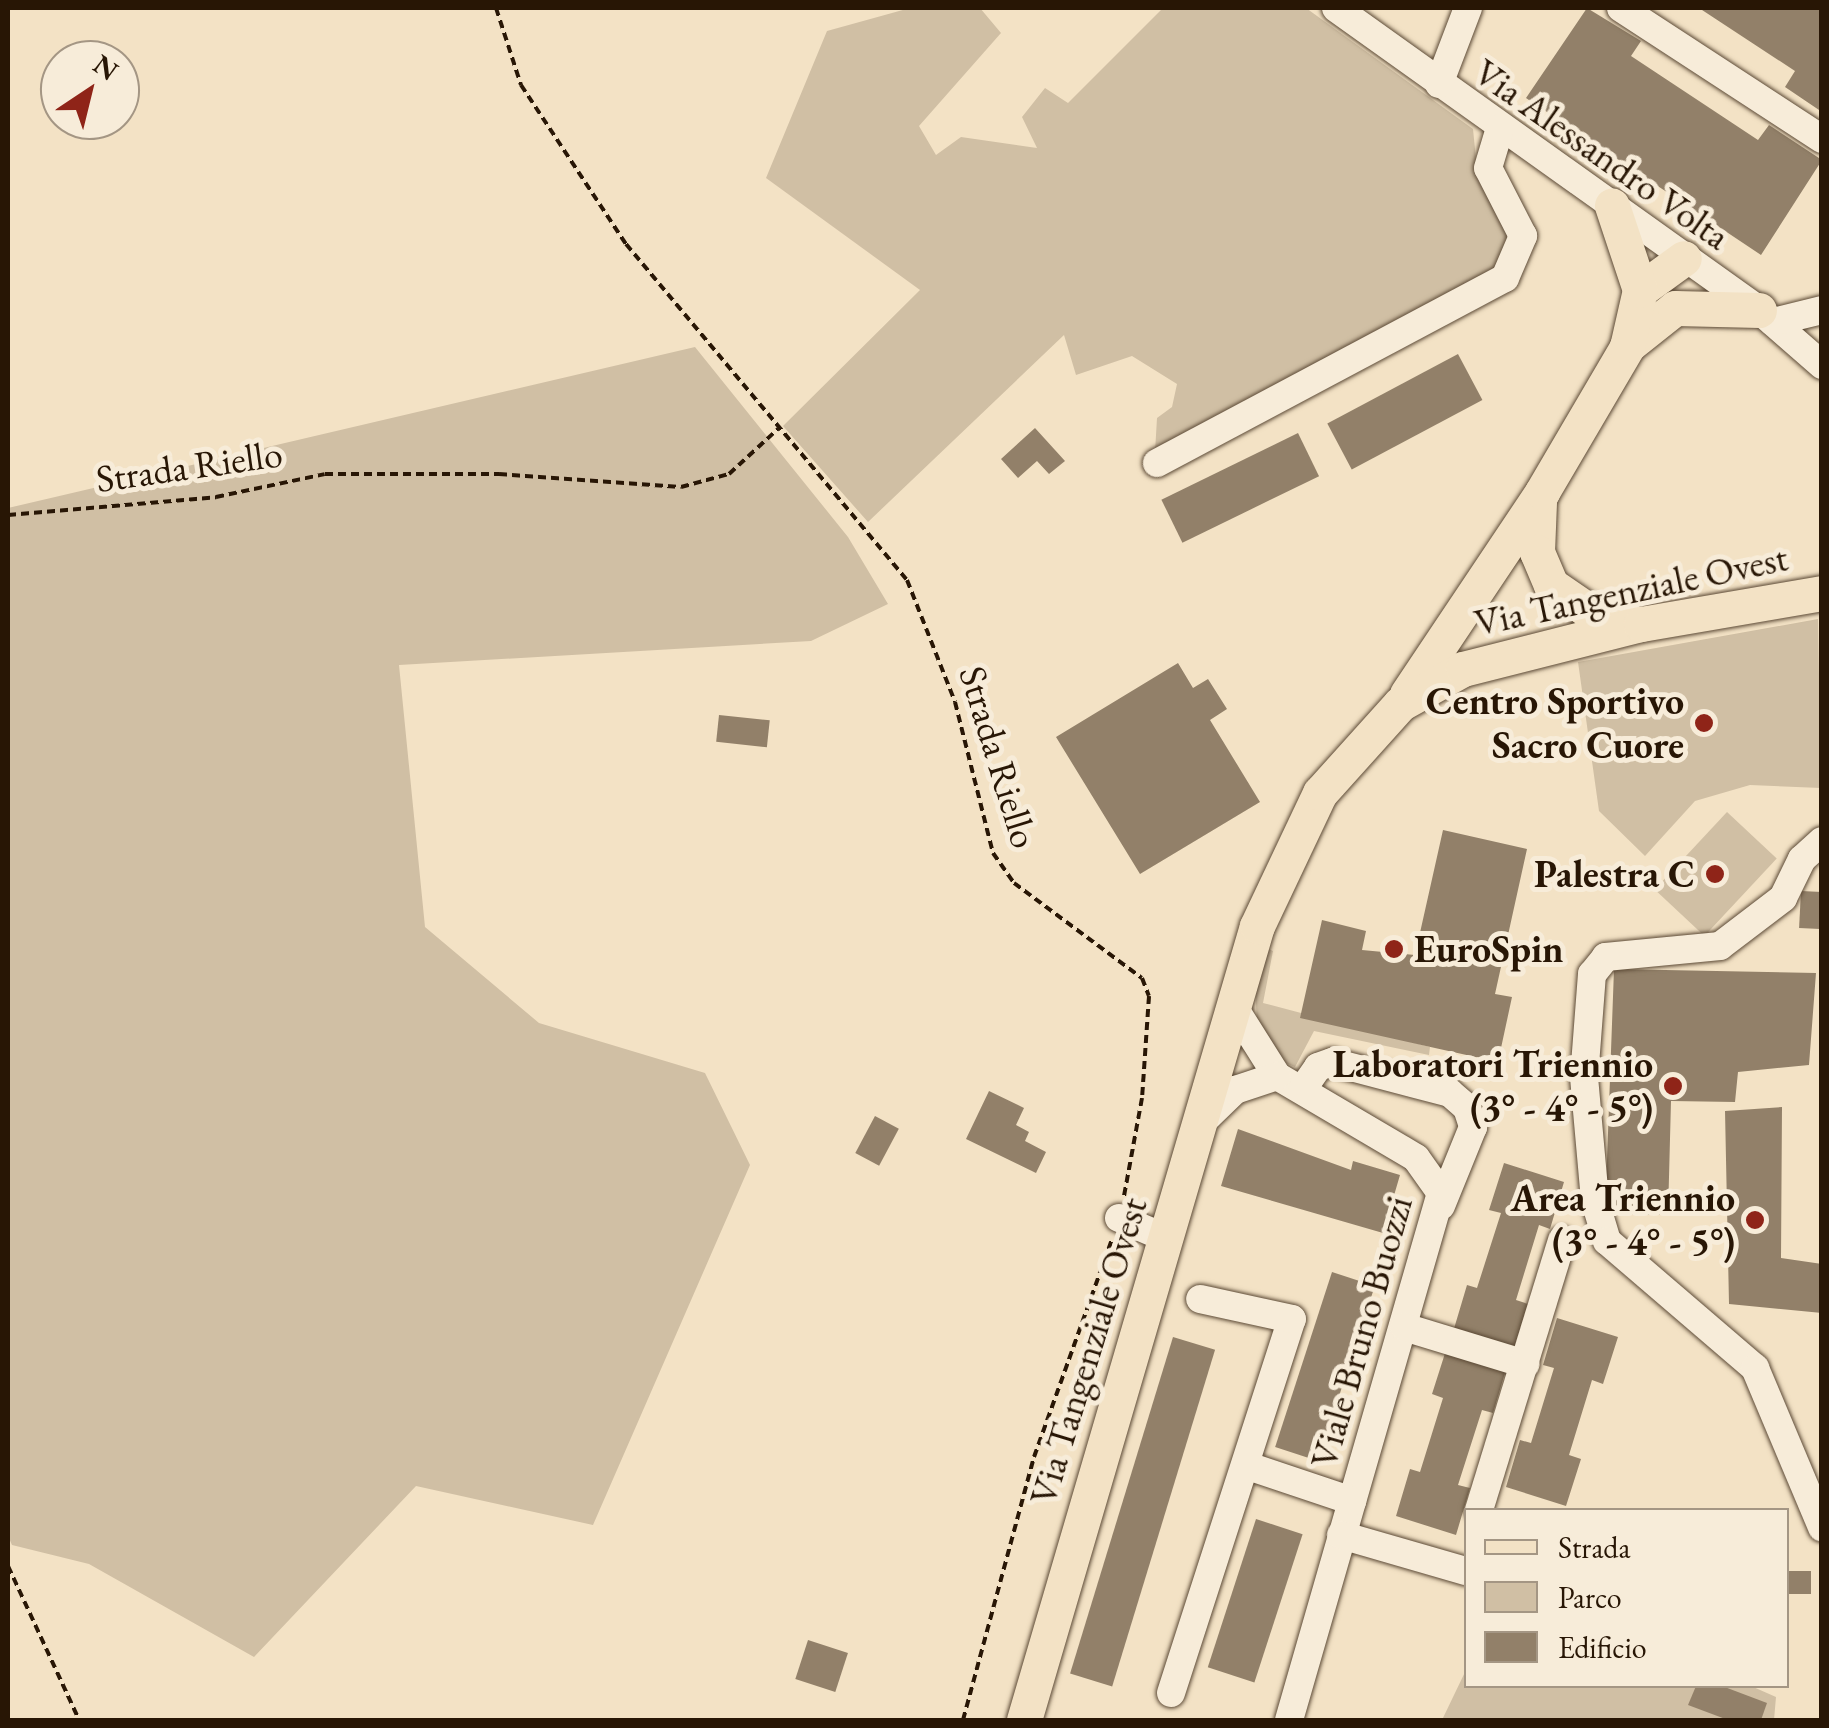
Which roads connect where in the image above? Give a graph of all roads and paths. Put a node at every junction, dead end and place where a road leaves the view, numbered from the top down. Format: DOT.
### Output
graph roads {
  1 [pos="496,8"];
  2 [pos="1336,8"];
  3 [pos="1468,8"];
  4 [pos="1620,8"];
  5 [pos="1440,84"];
  6 [pos="1500,128"];
  7 [pos="1822,139"];
  8 [pos="1612,206"];
  9 [pos="1684,258"];
  10 [pos="1640,290"];
  11 [pos="1675,308"];
  12 [pos="1817,313"];
  13 [pos="1766,316"];
  14 [pos="1626,347"];
  15 [pos="1814,358"];
  16 [pos="778,429"];
  17 [pos="1157,464"];
  18 [pos="1542,492"];
  19 [pos="8,516"];
  20 [pos="1822,593"];
  21 [pos="1642,624"];
  22 [pos="1400,704"];
  23 [pos="1822,841"];
  24 [pos="1233,1006"];
  25 [pos="1289,1083"];
  26 [pos="1200,1124"];
  27 [pos="1442,1206"];
  28 [pos="1119,1218"];
  29 [pos="1168,1239"];
  30 [pos="1562,1240"];
  31 [pos="1200,1299"];
  32 [pos="1404,1327"];
  33 [pos="1525,1364"];
  34 [pos="1248,1466"];
  35 [pos="1352,1501"];
  36 [pos="1480,1508"];
  37 [pos="1822,1526"];
  38 [pos="1341,1535"];
  39 [pos="8,1566"];
  40 [pos="1464,1566"];
  41 [pos="1171,1693"];
  42 [pos="79,1720"];
  43 [pos="962,1720"];
  44 [pos="1024,1720"];
  45 [pos="1289,1720"];
  1 -- 16 [label="path, Strada Riello"];
  2 -- 5 [label="street, Via Alessandro Volta"];
  3 -- 5 [label="street"];
  4 -- 7 [label="street"];
  5 -- 6 [label="street, Via Alessandro Volta"];
  6 -- 8 [label="street, Via Alessandro Volta"];
  6 -- 17 [label="street"];
  8 -- 9 [label="street, Via Alessandro Volta"];
  8 -- 10 [label="main road"];
  9 -- 10 [label="main road"];
  9 -- 11 [label="main road"];
  9 -- 13 [label="street, Via Alessandro Volta"];
  10 -- 14 [label="main road"];
  11 -- 13 [label="main road"];
  11 -- 14 [label="main road"];
  12 -- 13 [label="street"];
  12 -- 15 [label="street"];
  13 -- 15 [label="street, Via Alessandro Volta"];
  14 -- 18 [label="main road"];
  16 -- 19 [label="path, Strada Riello"];
  16 -- 28 [label="path, Strada Riello"];
  18 -- 21 [label="main road"];
  18 -- 22 [label="main road"];
  20 -- 21 [label="main road, Via Tangenziale Ovest"];
  21 -- 22 [label="main road, Via Tangenziale Ovest"];
  22 -- 24 [label="main road, Via Tangenziale Ovest"];
  23 -- 37 [label="street"];
  24 -- 25 [label="street"];
  24 -- 26 [label="main road, Via Tangenziale Ovest"];
  25 -- 26 [label="street"];
  25 -- 27 [label="street, Viale Bruno Buozzi"];
  25 -- 27 [label="street"];
  26 -- 29 [label="main road, Via Tangenziale Ovest"];
  27 -- 32 [label="street, Viale Bruno Buozzi"];
  28 -- 29 [label="street"];
  28 -- 43 [label="path, Strada Riello"];
  29 -- 44 [label="main road, Via Tangenziale Ovest"];
  30 -- 33 [label="street"];
  31 -- 34 [label="street"];
  32 -- 33 [label="street"];
  32 -- 35 [label="street, Viale Bruno Buozzi"];
  33 -- 36 [label="street"];
  34 -- 35 [label="street"];
  34 -- 41 [label="street"];
  35 -- 38 [label="street, Viale Bruno Buozzi"];
  38 -- 40 [label="street"];
  38 -- 45 [label="street, Viale Bruno Buozzi"];
  39 -- 42 [label="path"];
}
